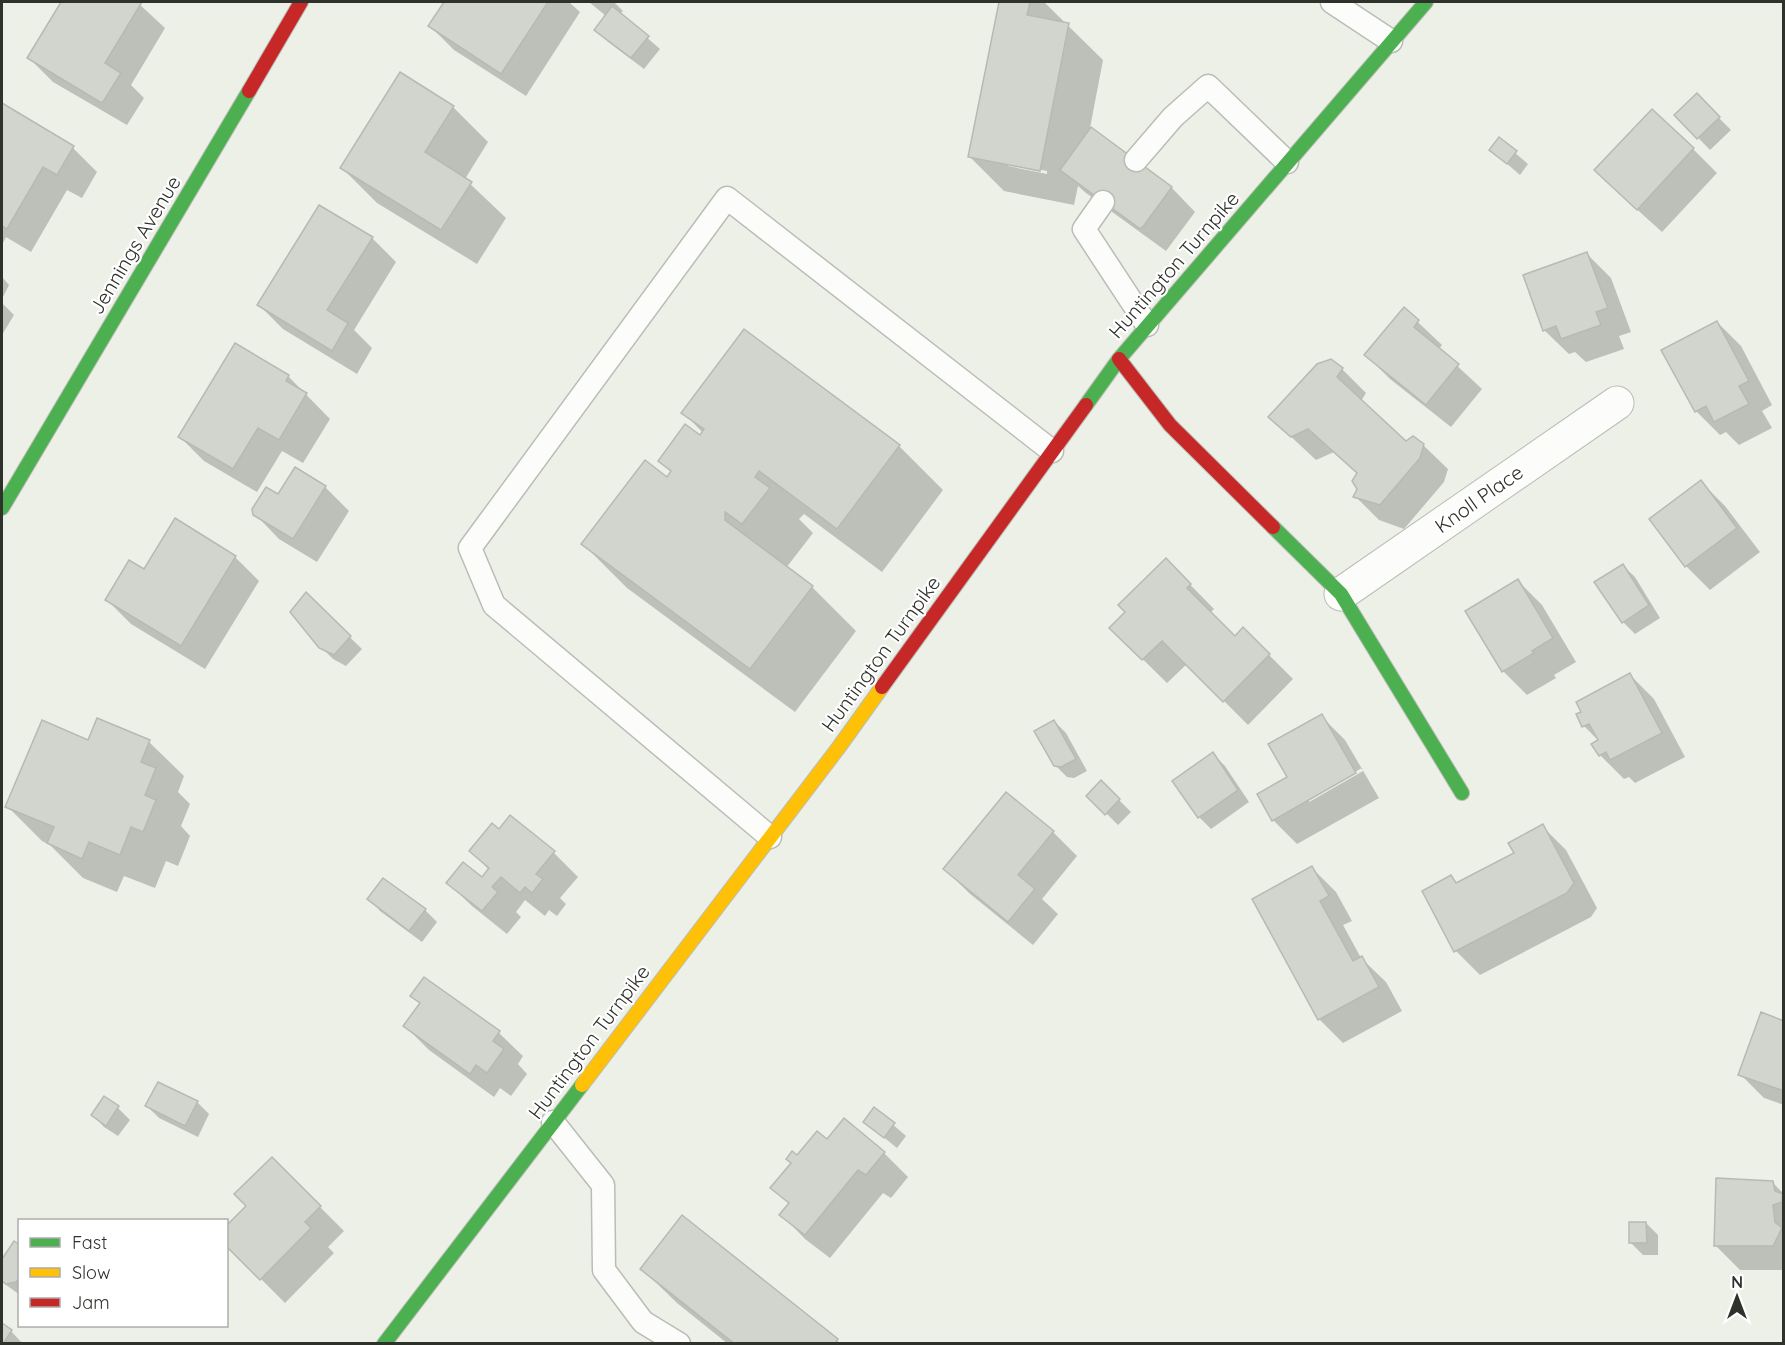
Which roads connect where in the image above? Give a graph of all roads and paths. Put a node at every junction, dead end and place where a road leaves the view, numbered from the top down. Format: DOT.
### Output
graph roads {
  1 [pos="301,2"];
  2 [pos="1332,2"];
  3 [pos="1426,2"];
  4 [pos="1391,41"];
  5 [pos="1136,160"];
  6 [pos="1287,162"];
  7 [pos="1103,202"];
  8 [pos="1147,326"];
  9 [pos="1119,359"];
  10 [pos="1617,403"];
  11 [pos="1052,451"];
  12 [pos="2,508"];
  13 [pos="1341,594"];
  14 [pos="1462,793"];
  15 [pos="770,837"];
  16 [pos="553,1122"];
  17 [pos="384,1344"];
  18 [pos="679,1344"];
  1 -- 12 [label="main road, Jennings Avenue"];
  2 -- 4 [label="lane"];
  3 -- 4 [label="main road, Huntington Turnpike"];
  4 -- 6 [label="main road, Huntington Turnpike"];
  5 -- 6 [label="lane"];
  6 -- 8 [label="main road, Huntington Turnpike"];
  7 -- 8 [label="lane"];
  8 -- 9 [label="main road, Huntington Turnpike"];
  9 -- 11 [label="main road, Huntington Turnpike"];
  9 -- 13 [label="main road"];
  10 -- 13 [label="street, Knoll Place"];
  11 -- 15 [label="main road, Huntington Turnpike"];
  11 -- 15 [label="lane"];
  13 -- 14 [label="main road"];
  15 -- 16 [label="main road, Huntington Turnpike"];
  16 -- 17 [label="main road, Huntington Turnpike"];
  16 -- 18 [label="lane"];
}
